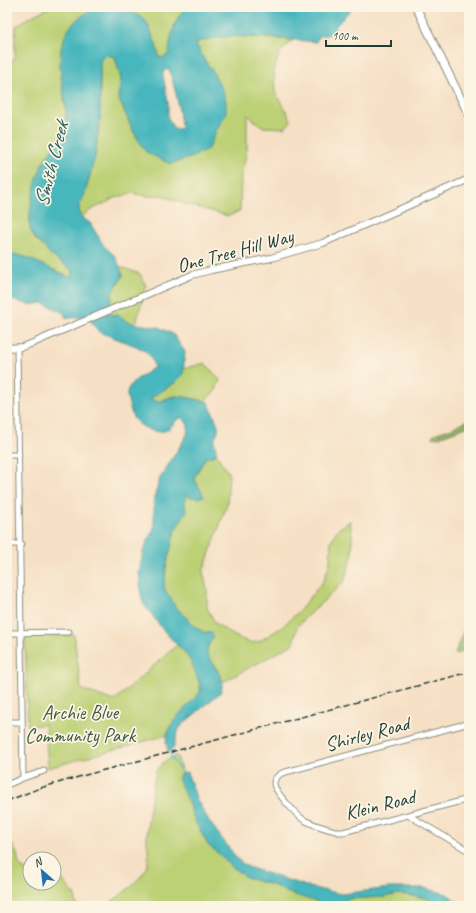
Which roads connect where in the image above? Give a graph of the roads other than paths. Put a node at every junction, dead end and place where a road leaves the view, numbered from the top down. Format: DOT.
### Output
graph roads {
  1 [pos="416,7"];
  2 [pos="469,115"];
  3 [pos="469,179"];
  4 [pos="17,347"];
  5 [pos="7,348"];
  6 [pos="7,455"];
  7 [pos="19,455"];
  8 [pos="7,544"];
  9 [pos="21,544"];
  10 [pos="70,632"];
  11 [pos="7,633"];
  12 [pos="22,633"];
  13 [pos="7,722"];
  14 [pos="22,722"];
  15 [pos="469,723"];
  16 [pos="44,771"];
  17 [pos="23,778"];
  18 [pos="275,779"];
  19 [pos="7,785"];
  20 [pos="469,799"];
  21 [pos="408,815"];
  22 [pos="469,850"];
  1 -- 2 [label="main road"];
  3 -- 4 [label="street, One Tree Hill Way"];
  4 -- 5 [label="street, One Tree Hill Way"];
  4 -- 7 [label="street"];
  6 -- 7 [label="street"];
  7 -- 9 [label="street"];
  8 -- 9 [label="street"];
  9 -- 12 [label="street"];
  10 -- 12 [label="street"];
  11 -- 12 [label="street"];
  12 -- 14 [label="street"];
  13 -- 14 [label="street"];
  14 -- 17 [label="street"];
  15 -- 18 [label="street, Shirley Road"];
  16 -- 17 [label="street"];
  17 -- 19 [label="street"];
  18 -- 21 [label="street, Klein Road"];
  20 -- 21 [label="street, Klein Road"];
  21 -- 22 [label="street"];
}
